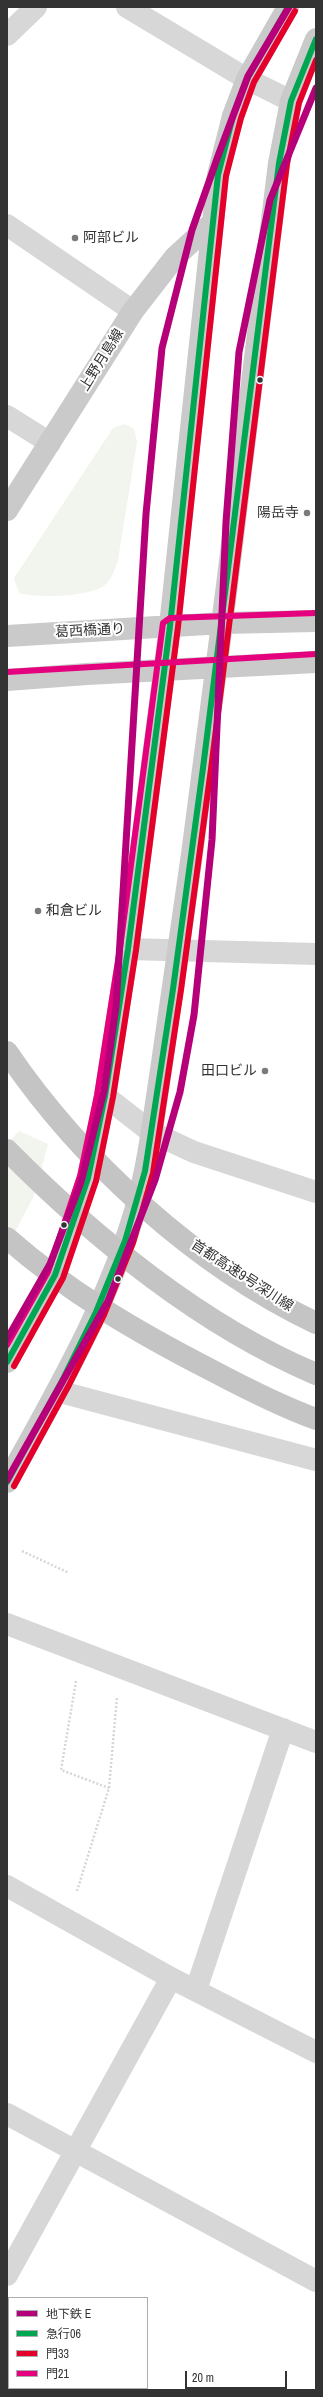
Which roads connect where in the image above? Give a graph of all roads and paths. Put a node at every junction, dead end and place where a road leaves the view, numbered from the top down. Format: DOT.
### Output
graph roads {
  1 [pos="36,7"];
  2 [pos="127,7"];
  3 [pos="288,7"];
  4 [pos="7,35"];
  5 [pos="316,39"];
  6 [pos="247,79"];
  7 [pos="291,101"];
  8 [pos="212,223"];
  9 [pos="7,225"];
  10 [pos="133,311"];
  11 [pos="7,416"];
  12 [pos="50,443"];
  13 [pos="7,510"];
  14 [pos="316,621"];
  15 [pos="223,623"];
  16 [pos="170,626"];
  17 [pos="9,634"];
  18 [pos="316,662"];
  19 [pos="217,667"];
  20 [pos="165,669"];
  21 [pos="7,680"];
  22 [pos="128,949"];
  23 [pos="179,950"];
  24 [pos="316,954"];
  25 [pos="7,1052"];
  26 [pos="105,1096"];
  27 [pos="151,1132"];
  28 [pos="7,1150"];
  29 [pos="316,1192"];
  30 [pos="7,1238"];
  31 [pos="316,1323"];
  32 [pos="7,1362"];
  33 [pos="316,1374"];
  34 [pos="57,1391"];
  35 [pos="316,1419"];
  36 [pos="316,1460"];
  37 [pos="7,1482"];
  38 [pos="22,1551"];
  39 [pos="69,1573"];
  40 [pos="7,1624"];
  41 [pos="81,1653"];
  42 [pos="120,1667"];
  43 [pos="283,1729"];
  44 [pos="316,1742"];
  45 [pos="109,1788"];
  46 [pos="7,1886"];
  47 [pos="68,1920"];
  48 [pos="171,1978"];
  49 [pos="196,1990"];
  50 [pos="316,2052"];
  51 [pos="7,2114"];
  52 [pos="76,2150"];
  53 [pos="7,2275"];
  54 [pos="316,2281"];
  1 -- 4 [label="street"];
  2 -- 6 [label="street"];
  3 -- 6 [label="main road"];
  5 -- 7 [label="main road"];
  6 -- 7 [label="street"];
  6 -- 8 [label="main road"];
  7 -- 15 [label="main road"];
  8 -- 10 [label="main road, 上野月島線"];
  8 -- 16 [label="main road"];
  9 -- 10 [label="street"];
  10 -- 12 [label="main road, 上野月島線"];
  11 -- 12 [label="street"];
  12 -- 13 [label="main road, 上野月島線"];
  14 -- 15 [label="main road, 葛西橋通り"];
  15 -- 16 [label="main road, 葛西橋通り"];
  15 -- 19 [label="main road"];
  16 -- 17 [label="main road, 葛西橋通り"];
  16 -- 20 [label="main road"];
  18 -- 19 [label="main road"];
  19 -- 20 [label="main road"];
  19 -- 23 [label="main road"];
  20 -- 21 [label="main road"];
  20 -- 22 [label="main road"];
  22 -- 23 [label="street"];
  22 -- 26 [label="main road"];
  23 -- 24 [label="street"];
  23 -- 27 [label="main road"];
  25 -- 31 [label="highway, 首都高速9号深川線, bridge"];
  26 -- 27 [label="street"];
  26 -- 32 [label="main road"];
  27 -- 29 [label="street"];
  27 -- 34 [label="main road"];
  28 -- 33 [label="highway, bridge"];
  30 -- 35 [label="highway, bridge"];
  34 -- 36 [label="street"];
  34 -- 37 [label="main road"];
  38 -- 39 [label="path"];
  40 -- 41 [label="street"];
  41 -- 42 [label="street"];
  41 -- 45 [label="path"];
  42 -- 43 [label="street"];
  42 -- 45 [label="path"];
  43 -- 44 [label="street"];
  43 -- 49 [label="street"];
  45 -- 47 [label="path"];
  46 -- 47 [label="street"];
  47 -- 48 [label="street"];
  48 -- 49 [label="street"];
  48 -- 52 [label="street"];
  49 -- 50 [label="street"];
  51 -- 52 [label="street"];
  52 -- 53 [label="street"];
  52 -- 54 [label="street"];
}
